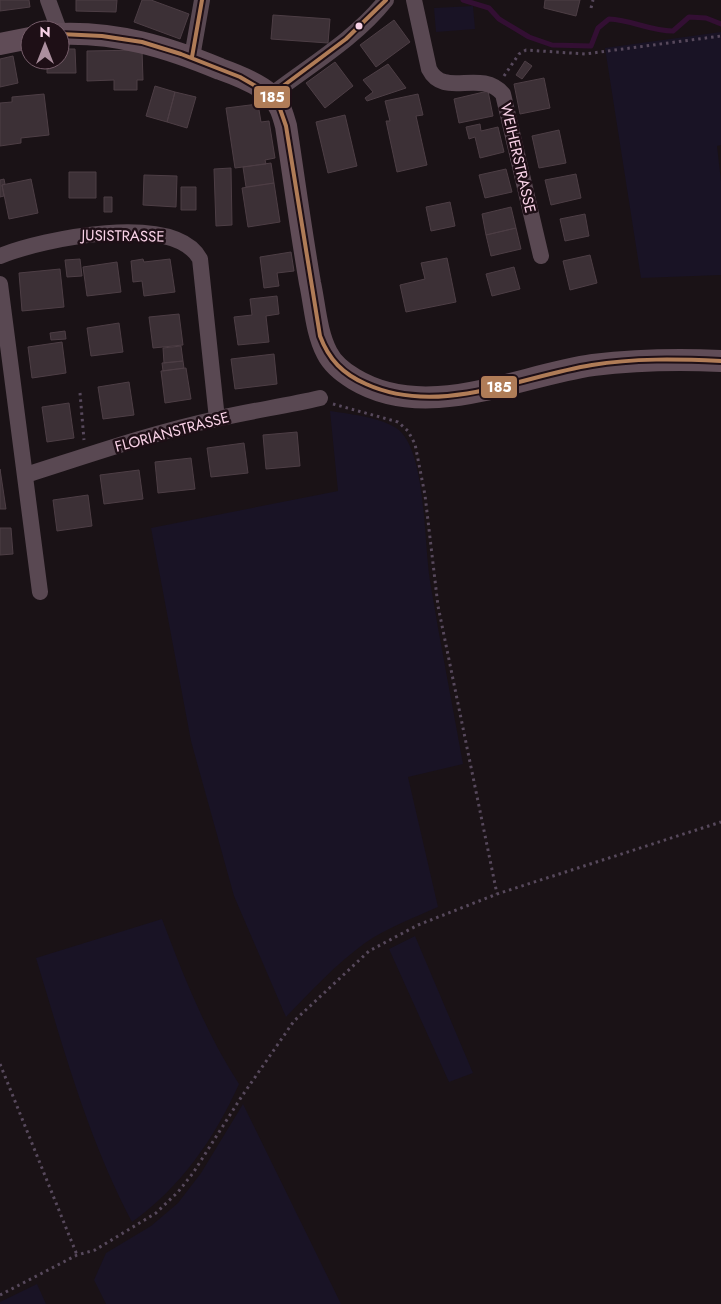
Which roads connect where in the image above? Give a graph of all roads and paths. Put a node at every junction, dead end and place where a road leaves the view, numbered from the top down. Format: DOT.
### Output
graph roads {
  1 [pos="48,0"];
  2 [pos="202,0"];
  3 [pos="386,0"];
  4 [pos="414,0"];
  5 [pos="593,0"];
  6 [pos="591,8"];
  7 [pos="55,20"];
  8 [pos="70,34"];
  9 [pos="721,36"];
  10 [pos="20,40"];
  11 [pos="0,44"];
  12 [pos="192,57"];
  13 [pos="496,86"];
  14 [pos="271,95"];
  15 [pos="0,256"];
  16 [pos="541,256"];
  17 [pos="0,284"];
  18 [pos="721,361"];
  19 [pos="80,393"];
  20 [pos="320,398"];
  21 [pos="217,419"];
  22 [pos="86,456"];
  23 [pos="26,475"];
  24 [pos="40,592"];
  25 [pos="721,822"];
  26 [pos="497,894"];
  27 [pos="0,1064"];
  28 [pos="77,1255"];
  29 [pos="0,1295"];
  1 -- 7 [label="street"];
  2 -- 12 [label="street"];
  3 -- 14 [label="street"];
  4 -- 13 [label="street, WEIHERSTRASSE"];
  5 -- 6 [label="path"];
  8 -- 12 [label="street"];
  9 -- 13 [label="path"];
  10 -- 11 [label="street"];
  12 -- 14 [label="street"];
  13 -- 16 [label="street, WEIHERSTRASSE"];
  14 -- 18 [label="street"];
  15 -- 21 [label="street, JUSISTRASSE"];
  17 -- 23 [label="street"];
  19 -- 22 [label="path"];
  20 -- 21 [label="street, FLORIANSTRASSE"];
  20 -- 26 [label="path"];
  21 -- 22 [label="street, FLORIANSTRASSE"];
  22 -- 23 [label="street, FLORIANSTRASSE"];
  23 -- 24 [label="street"];
  25 -- 26 [label="path"];
  26 -- 28 [label="path"];
  27 -- 28 [label="path"];
  28 -- 29 [label="path"];
}
